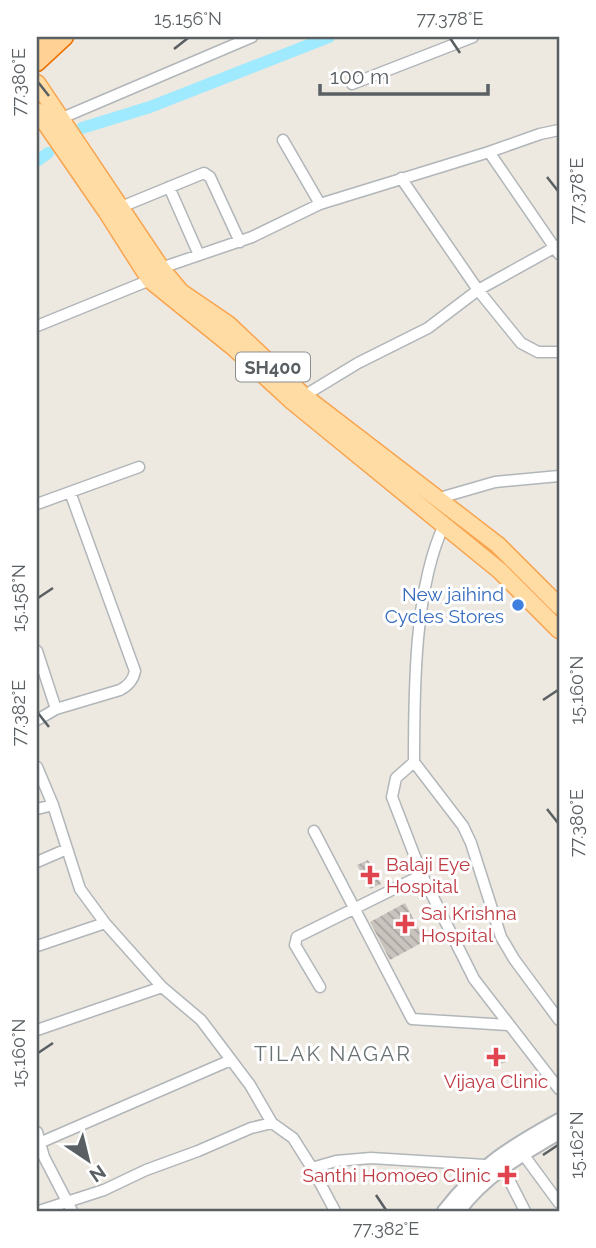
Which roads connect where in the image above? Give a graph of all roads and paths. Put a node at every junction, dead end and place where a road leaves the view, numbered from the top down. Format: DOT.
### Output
graph roads {
  1 [pos="46,37"];
  2 [pos="65,37"];
  3 [pos="253,37"];
  4 [pos="473,37"];
  5 [pos="37,44"];
  6 [pos="37,63"];
  7 [pos="37,83"];
  8 [pos="352,84"];
  9 [pos="37,111"];
  10 [pos="62,118"];
  11 [pos="559,130"];
  12 [pos="283,139"];
  13 [pos="489,152"];
  14 [pos="401,178"];
  15 [pos="169,187"];
  16 [pos="320,204"];
  17 [pos="121,207"];
  18 [pos="240,242"];
  19 [pos="558,249"];
  20 [pos="199,255"];
  21 [pos="155,274"];
  22 [pos="478,290"];
  23 [pos="37,326"];
  24 [pos="559,352"];
  25 [pos="298,399"];
  26 [pos="139,467"];
  27 [pos="559,476"];
  28 [pos="70,492"];
  29 [pos="437,499"];
  30 [pos="37,504"];
  31 [pos="418,505"];
  32 [pos="448,518"];
  33 [pos="557,616"];
  34 [pos="37,651"];
  35 [pos="56,709"];
  36 [pos="37,720"];
  37 [pos="414,762"];
  38 [pos="37,767"];
  39 [pos="53,806"];
  40 [pos="37,809"];
  41 [pos="314,831"];
  42 [pos="67,849"];
  43 [pos="37,862"];
  44 [pos="422,875"];
  45 [pos="354,909"];
  46 [pos="105,923"];
  47 [pos="37,946"];
  48 [pos="162,987"];
  49 [pos="320,987"];
  50 [pos="559,1020"];
  51 [pos="508,1025"];
  52 [pos="37,1030"];
  53 [pos="231,1060"];
  54 [pos="559,1089"];
  55 [pos="559,1119"];
  56 [pos="272,1123"];
  57 [pos="559,1133"];
  58 [pos="38,1140"];
  59 [pos="523,1154"];
  60 [pos="500,1162"];
  61 [pos="485,1165"];
  62 [pos="312,1168"];
  63 [pos="465,1203"];
  64 [pos="559,1203"];
  65 [pos="70,1207"];
  66 [pos="39,1211"];
  67 [pos="335,1211"];
  68 [pos="444,1211"];
  69 [pos="525,1211"];
  1 -- 5 [label="highway"];
  2 -- 6 [label="highway"];
  3 -- 10 [label="street"];
  4 -- 8 [label="street"];
  7 -- 10 [label="main road, SH400"];
  9 -- 21 [label="main road, SH400"];
  10 -- 17 [label="main road, SH400"];
  11 -- 13 [label="street"];
  12 -- 16 [label="street"];
  13 -- 14 [label="street"];
  13 -- 19 [label="street"];
  14 -- 16 [label="street"];
  14 -- 22 [label="street"];
  15 -- 17 [label="street"];
  15 -- 18 [label="street"];
  15 -- 20 [label="street"];
  16 -- 18 [label="street"];
  17 -- 21 [label="main road, SH400"];
  18 -- 20 [label="street"];
  19 -- 22 [label="street"];
  20 -- 21 [label="street"];
  21 -- 23 [label="street"];
  21 -- 25 [label="main road, SH400"];
  22 -- 24 [label="street"];
  22 -- 25 [label="street"];
  25 -- 29 [label="main road, SH400"];
  25 -- 31 [label="main road, SH400"];
  26 -- 28 [label="street"];
  27 -- 29 [label="street"];
  28 -- 30 [label="street"];
  28 -- 35 [label="street"];
  29 -- 31 [label="street"];
  29 -- 32 [label="main road, SH400"];
  31 -- 32 [label="main road, SH400"];
  32 -- 33 [label="main road, SH400"];
  32 -- 37 [label="street"];
  34 -- 35 [label="street"];
  35 -- 36 [label="street"];
  37 -- 44 [label="street"];
  37 -- 50 [label="street"];
  38 -- 39 [label="street"];
  39 -- 40 [label="street"];
  39 -- 42 [label="street"];
  41 -- 45 [label="street"];
  42 -- 43 [label="street"];
  42 -- 46 [label="street"];
  44 -- 45 [label="street"];
  44 -- 51 [label="street"];
  45 -- 49 [label="street"];
  45 -- 51 [label="street"];
  46 -- 47 [label="street"];
  46 -- 48 [label="street"];
  48 -- 52 [label="street"];
  48 -- 53 [label="street"];
  51 -- 54 [label="street"];
  53 -- 56 [label="street"];
  53 -- 58 [label="street"];
  55 -- 60 [label="street"];
  56 -- 62 [label="street"];
  56 -- 65 [label="street"];
  57 -- 59 [label="street"];
  58 -- 65 [label="street"];
  59 -- 60 [label="street"];
  59 -- 64 [label="street"];
  60 -- 61 [label="street"];
  60 -- 63 [label="street"];
  60 -- 69 [label="street"];
  61 -- 62 [label="street"];
  61 -- 63 [label="street"];
  62 -- 67 [label="street"];
  63 -- 68 [label="street"];
  65 -- 66 [label="street"];
}
